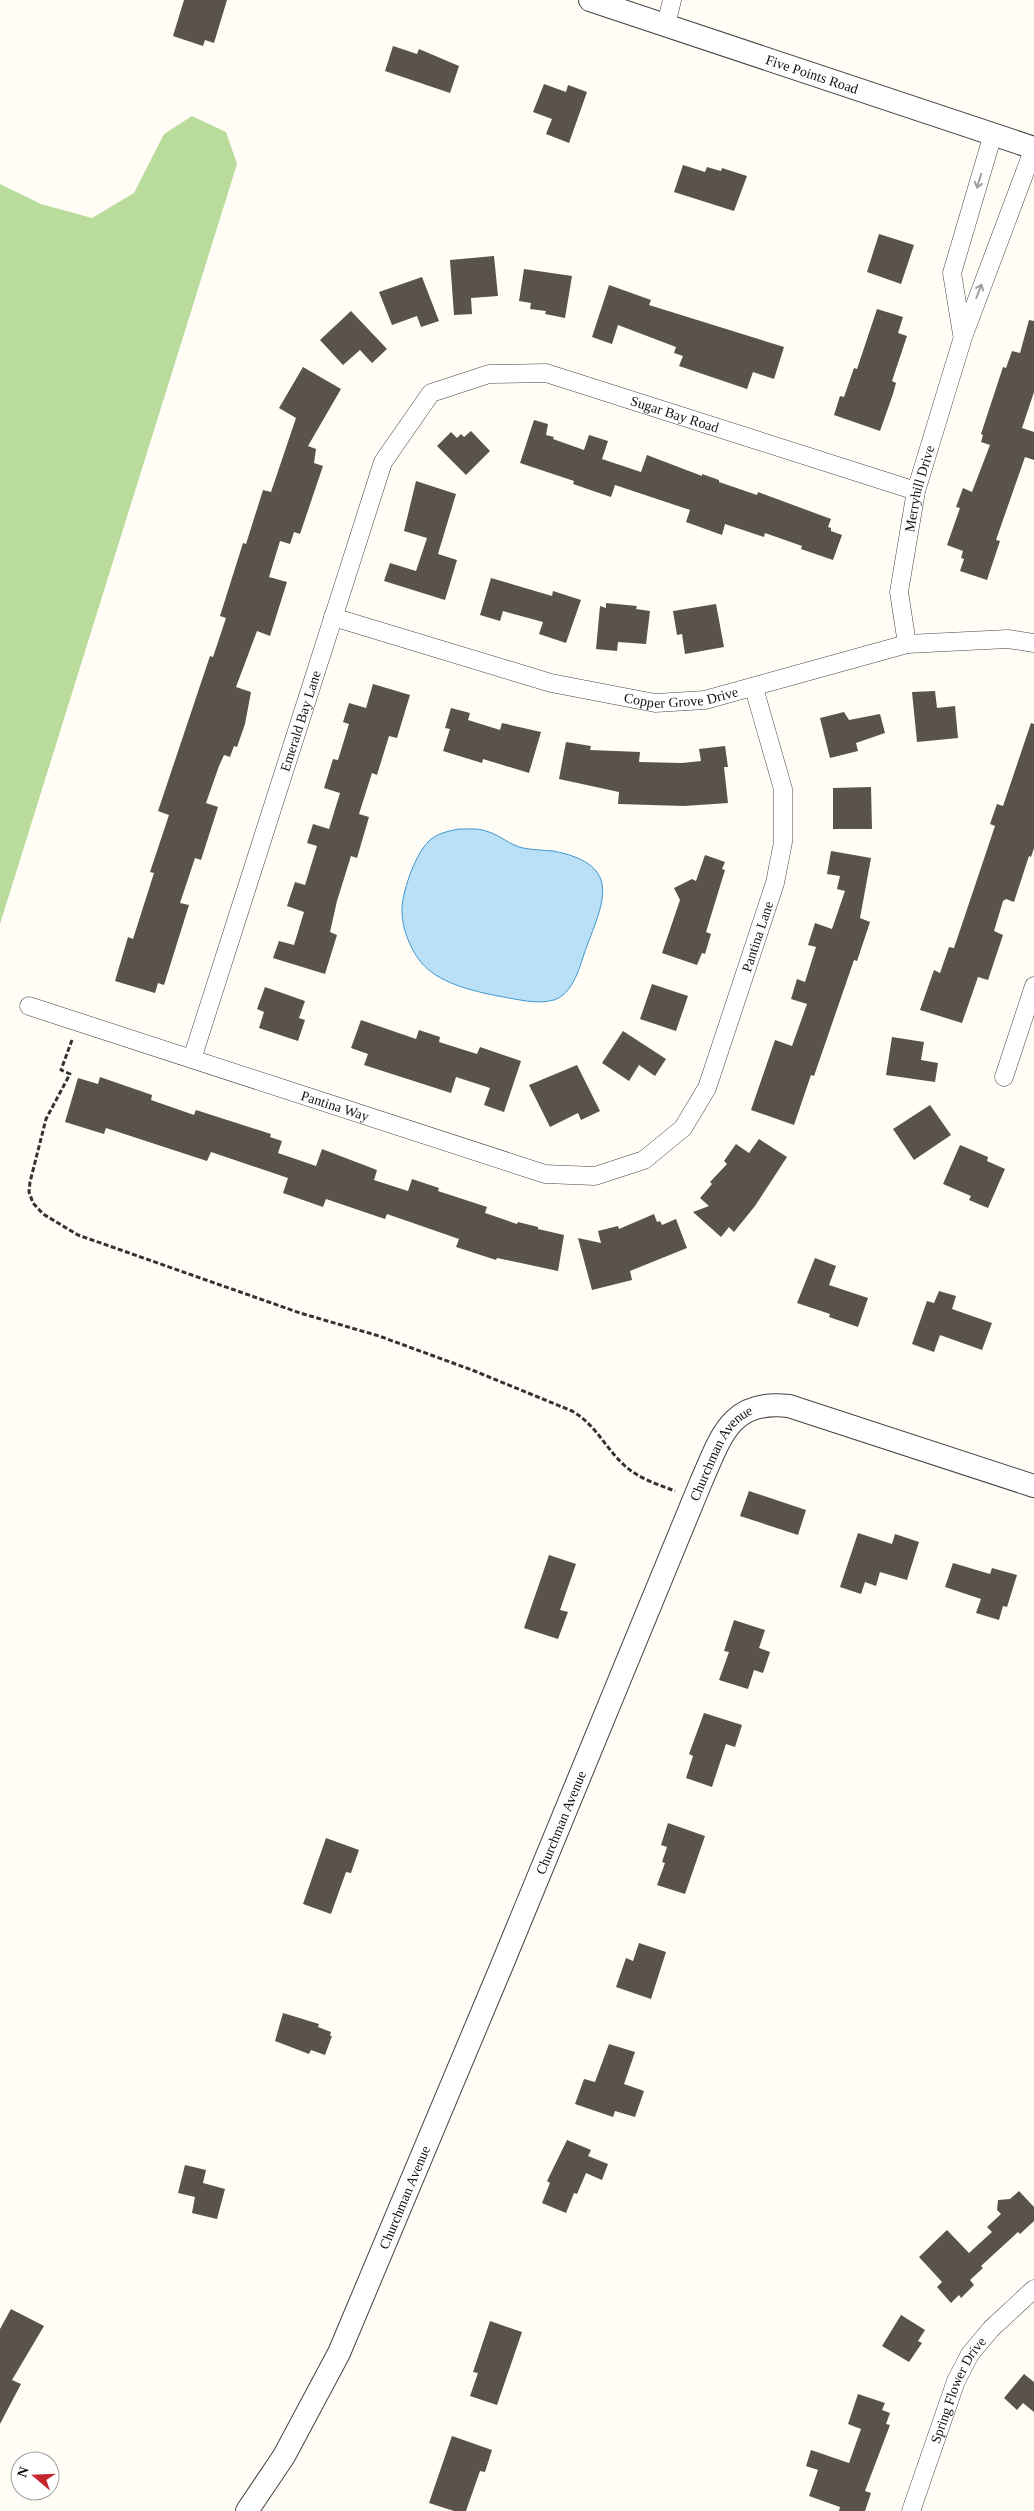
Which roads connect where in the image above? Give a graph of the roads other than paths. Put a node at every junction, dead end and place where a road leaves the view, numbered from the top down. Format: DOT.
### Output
graph roads {
  1 [pos="590,0"];
  2 [pos="672,0"];
  3 [pos="666,25"];
  4 [pos="993,134"];
  5 [pos="1034,148"];
  6 [pos="963,337"];
  7 [pos="430,393"];
  8 [pos="916,490"];
  9 [pos="333,617"];
  10 [pos="1034,643"];
  11 [pos="907,644"];
  12 [pos="754,688"];
  13 [pos="1034,986"];
  14 [pos="29,1006"];
  15 [pos="192,1059"];
  16 [pos="1004,1078"];
  17 [pos="644,1160"];
  18 [pos="1034,1486"];
  19 [pos="1034,2289"];
  20 [pos="247,2511"];
  21 [pos="911,2511"];
  1 -- 3 [label="street, Five Points Road"];
  2 -- 3 [label="street"];
  3 -- 4 [label="street, Five Points Road"];
  4 -- 5 [label="street, Five Points Road"];
  4 -- 6 [label="street, Merryhill Drive, one-way"];
  6 -- 5 [label="street, Merryhill Drive, one-way"];
  6 -- 8 [label="street, Merryhill Drive"];
  7 -- 8 [label="street, Sugar Bay Road"];
  7 -- 9 [label="street, Emerald Bay Lane"];
  8 -- 11 [label="street, Merryhill Drive"];
  9 -- 12 [label="street, Copper Grove Drive"];
  9 -- 15 [label="street, Emerald Bay Lane"];
  10 -- 11 [label="street, Copper Grove Drive"];
  11 -- 12 [label="street, Copper Grove Drive"];
  12 -- 17 [label="street, Pantina Lane"];
  13 -- 16 [label="street"];
  14 -- 15 [label="street, Pantina Way"];
  15 -- 17 [label="street, Pantina Way"];
  18 -- 20 [label="street, Churchman Avenue"];
  19 -- 21 [label="street, Spring Flower Drive"];
}
